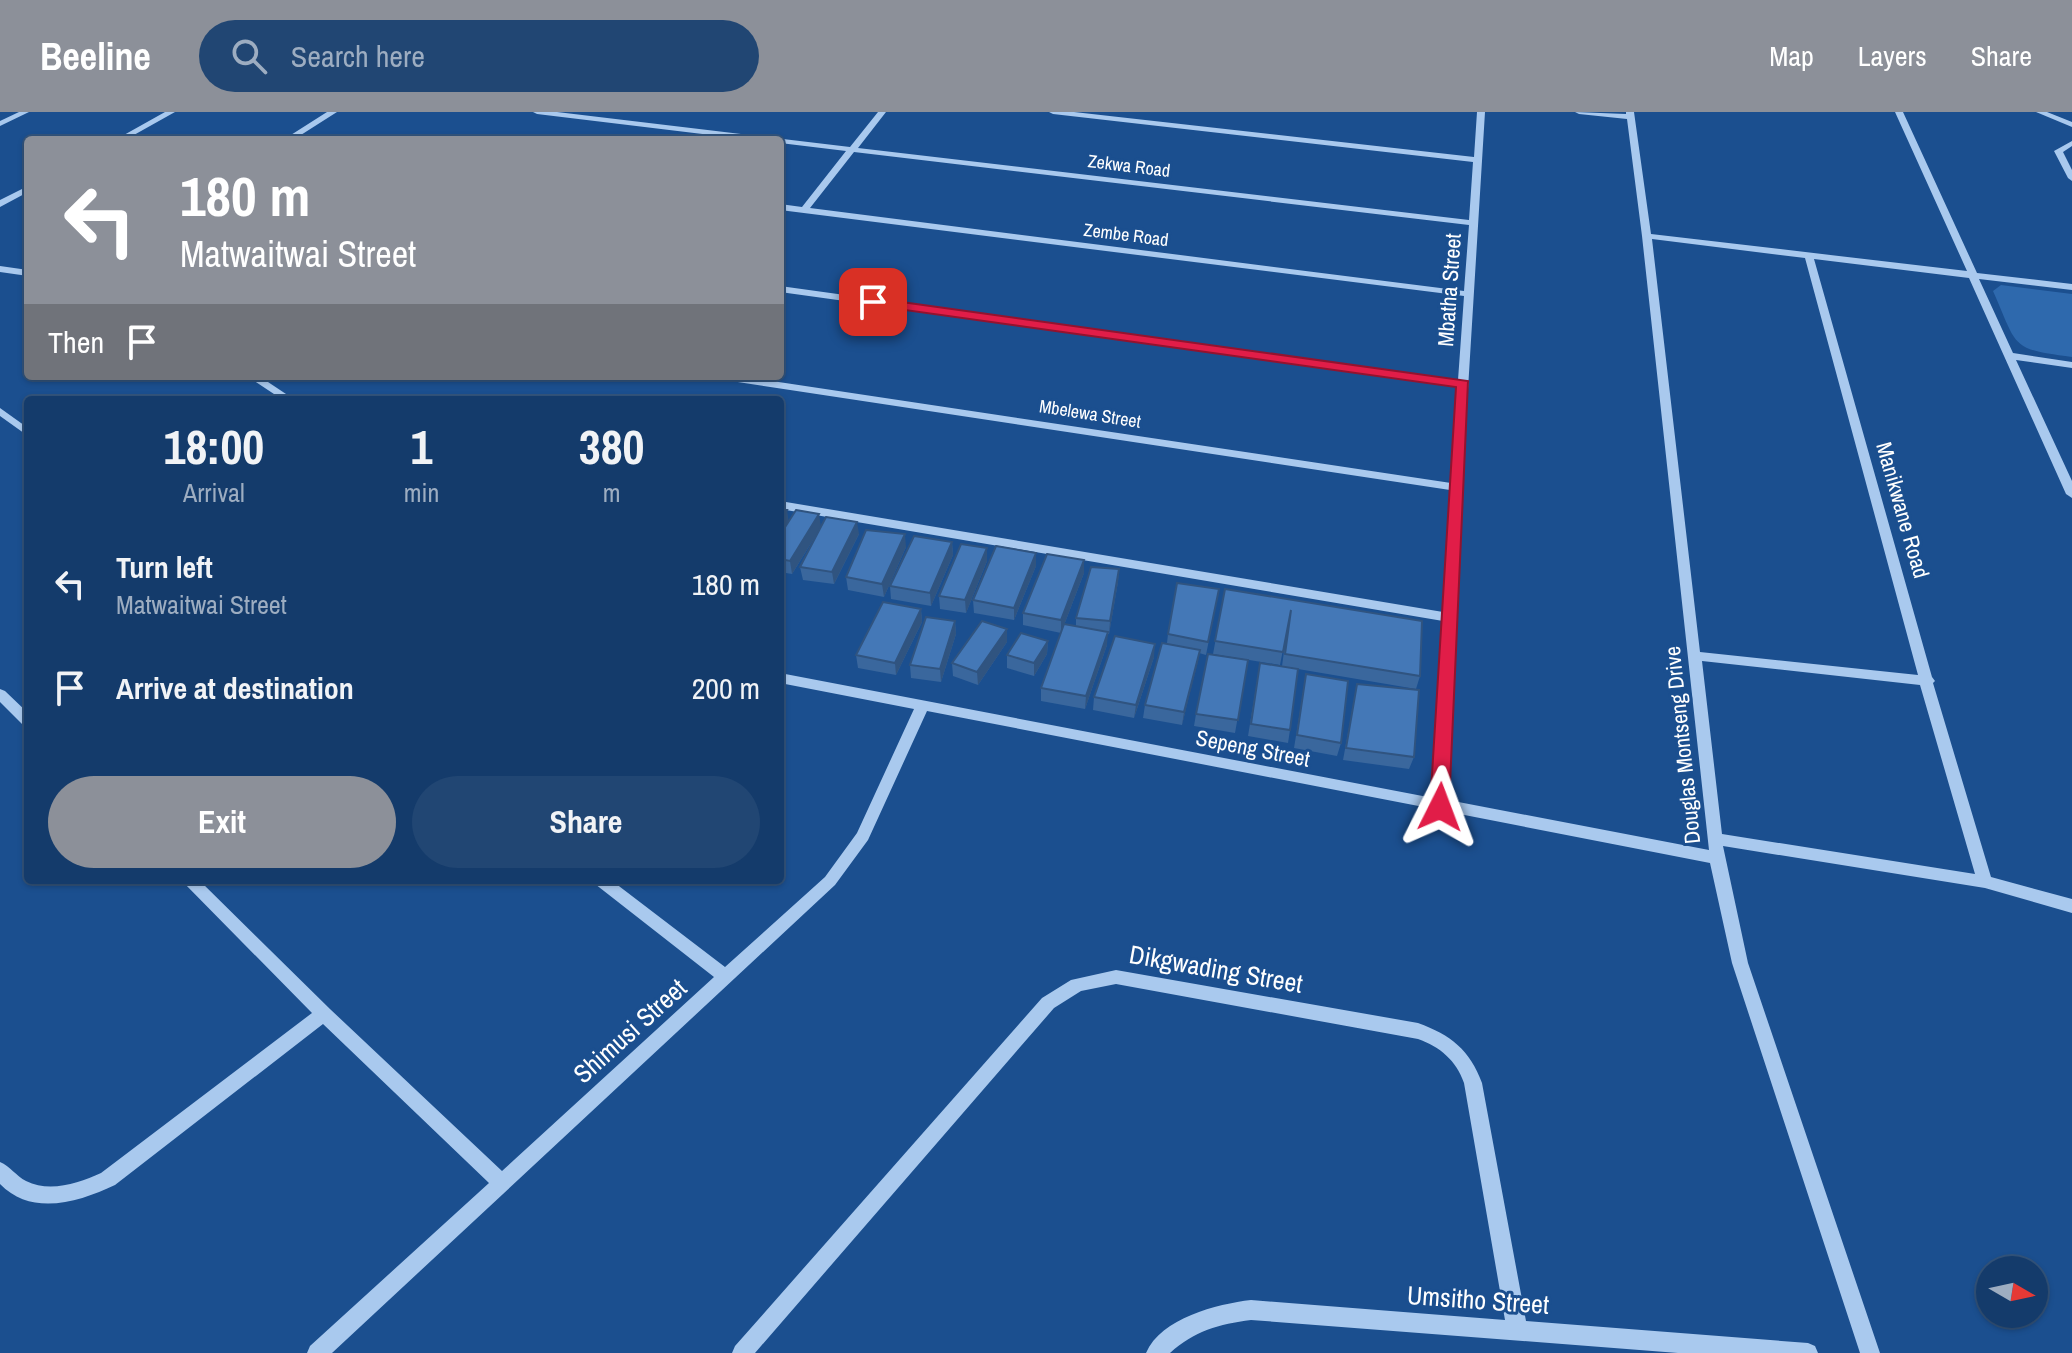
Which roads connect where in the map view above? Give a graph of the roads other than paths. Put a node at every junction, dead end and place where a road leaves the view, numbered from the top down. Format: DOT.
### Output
graph roads {
  1 [pos="25,112"];
  2 [pos="171,112"];
  3 [pos="333,112"];
  4 [pos="537,112"];
  5 [pos="882,112"];
  6 [pos="1053,112"];
  7 [pos="1481,112"];
  8 [pos="1579,112"];
  9 [pos="1899,112"];
  10 [pos="2040,112"];
  11 [pos="1630,115"];
  12 [pos="0,124"];
  13 [pos="2072,125"];
  14 [pos="126,136"];
  15 [pos="294,136"];
  16 [pos="739,136"];
  17 [pos="784,141"];
  18 [pos="2072,143"];
  19 [pos="852,149"];
  20 [pos="1478,160"];
  21 [pos="2072,178"];
  22 [pos="24,191"];
  23 [pos="0,204"];
  24 [pos="784,208"];
  25 [pos="804,210"];
  26 [pos="1474,223"];
  27 [pos="1647,236"];
  28 [pos="1809,256"];
  29 [pos="0,269"];
  30 [pos="24,272"];
  31 [pos="1971,275"];
  32 [pos="2072,287"];
  33 [pos="784,290"];
  34 [pos="1468,294"];
  35 [pos="2010,356"];
  36 [pos="2072,365"];
  37 [pos="258,380"];
  38 [pos="745,380"];
  39 [pos="1463,384"];
  40 [pos="284,396"];
  41 [pos="0,411"];
  42 [pos="24,430"];
  43 [pos="2057,460"];
  44 [pos="2072,462"];
  45 [pos="1456,487"];
  46 [pos="2072,494"];
  47 [pos="784,506"];
  48 [pos="1450,618"];
  49 [pos="1695,656"];
  50 [pos="784,679"];
  51 [pos="1928,681"];
  52 [pos="0,694"];
  53 [pos="922,706"];
  54 [pos="24,717"];
  55 [pos="1440,807"];
  56 [pos="1715,839"];
  57 [pos="1717,858"];
  58 [pos="1985,882"];
  59 [pos="193,884"];
  60 [pos="605,884"];
  61 [pos="2072,906"];
  62 [pos="727,978"];
  63 [pos="324,1014"];
  64 [pos="0,1171"];
  65 [pos="502,1183"];
  66 [pos="1517,1329"];
  67 [pos="317,1353"];
  68 [pos="742,1353"];
  69 [pos="1156,1353"];
  70 [pos="1808,1353"];
  71 [pos="1870,1353"];
  1 -- 12 [label="street"];
  2 -- 14 [label="street"];
  3 -- 15 [label="street"];
  4 -- 16 [label="street"];
  5 -- 19 [label="street"];
  6 -- 20 [label="street"];
  7 -- 20 [label="street, Mbatha Street"];
  8 -- 11 [label="street"];
  9 -- 31 [label="street"];
  10 -- 13 [label="street"];
  11 -- 27 [label="street, Douglas Montseng Drive"];
  17 -- 19 [label="street, Zekwa Road"];
  18 -- 21 [label="street"];
  19 -- 25 [label="street"];
  19 -- 26 [label="street, Zekwa Road"];
  20 -- 26 [label="street, Mbatha Street"];
  22 -- 23 [label="street"];
  24 -- 25 [label="street, Zembe Road"];
  25 -- 34 [label="street, Zembe Road"];
  26 -- 34 [label="street, Mbatha Street"];
  27 -- 28 [label="street"];
  27 -- 49 [label="street, Douglas Montseng Drive"];
  28 -- 31 [label="street"];
  28 -- 51 [label="street, Manikwane Road"];
  29 -- 30 [label="street"];
  31 -- 32 [label="street"];
  31 -- 35 [label="street"];
  33 -- 39 [label="street"];
  34 -- 39 [label="street, Mbatha Street"];
  35 -- 36 [label="street"];
  35 -- 43 [label="street"];
  37 -- 40 [label="street"];
  38 -- 45 [label="street, Mbelewa Street"];
  39 -- 45 [label="street, Mbatha Street"];
  41 -- 42 [label="street"];
  43 -- 44 [label="street"];
  43 -- 46 [label="street"];
  45 -- 48 [label="street, Mbatha Street"];
  47 -- 48 [label="street"];
  48 -- 55 [label="street, Mbatha Street"];
  49 -- 51 [label="street"];
  49 -- 56 [label="street, Douglas Montseng Drive"];
  50 -- 53 [label="street, Sepeng Street"];
  51 -- 58 [label="street, Manikwane Road"];
  52 -- 54 [label="street"];
  53 -- 55 [label="street, Sepeng Street"];
  53 -- 62 [label="street, Shimusi Street"];
  55 -- 57 [label="street, Sepeng Street"];
  56 -- 57 [label="street, Douglas Montseng Drive"];
  56 -- 58 [label="street"];
  57 -- 71 [label="street, Douglas Montseng Drive"];
  58 -- 61 [label="street"];
  59 -- 63 [label="street"];
  60 -- 62 [label="street"];
  62 -- 65 [label="street, Shimusi Street"];
  63 -- 64 [label="street"];
  63 -- 65 [label="street"];
  65 -- 67 [label="street, Shimusi Street"];
  66 -- 68 [label="street, Dikgwading Street"];
  66 -- 69 [label="street, Umsitho Street"];
  66 -- 70 [label="street, Umsitho Street"];
}
